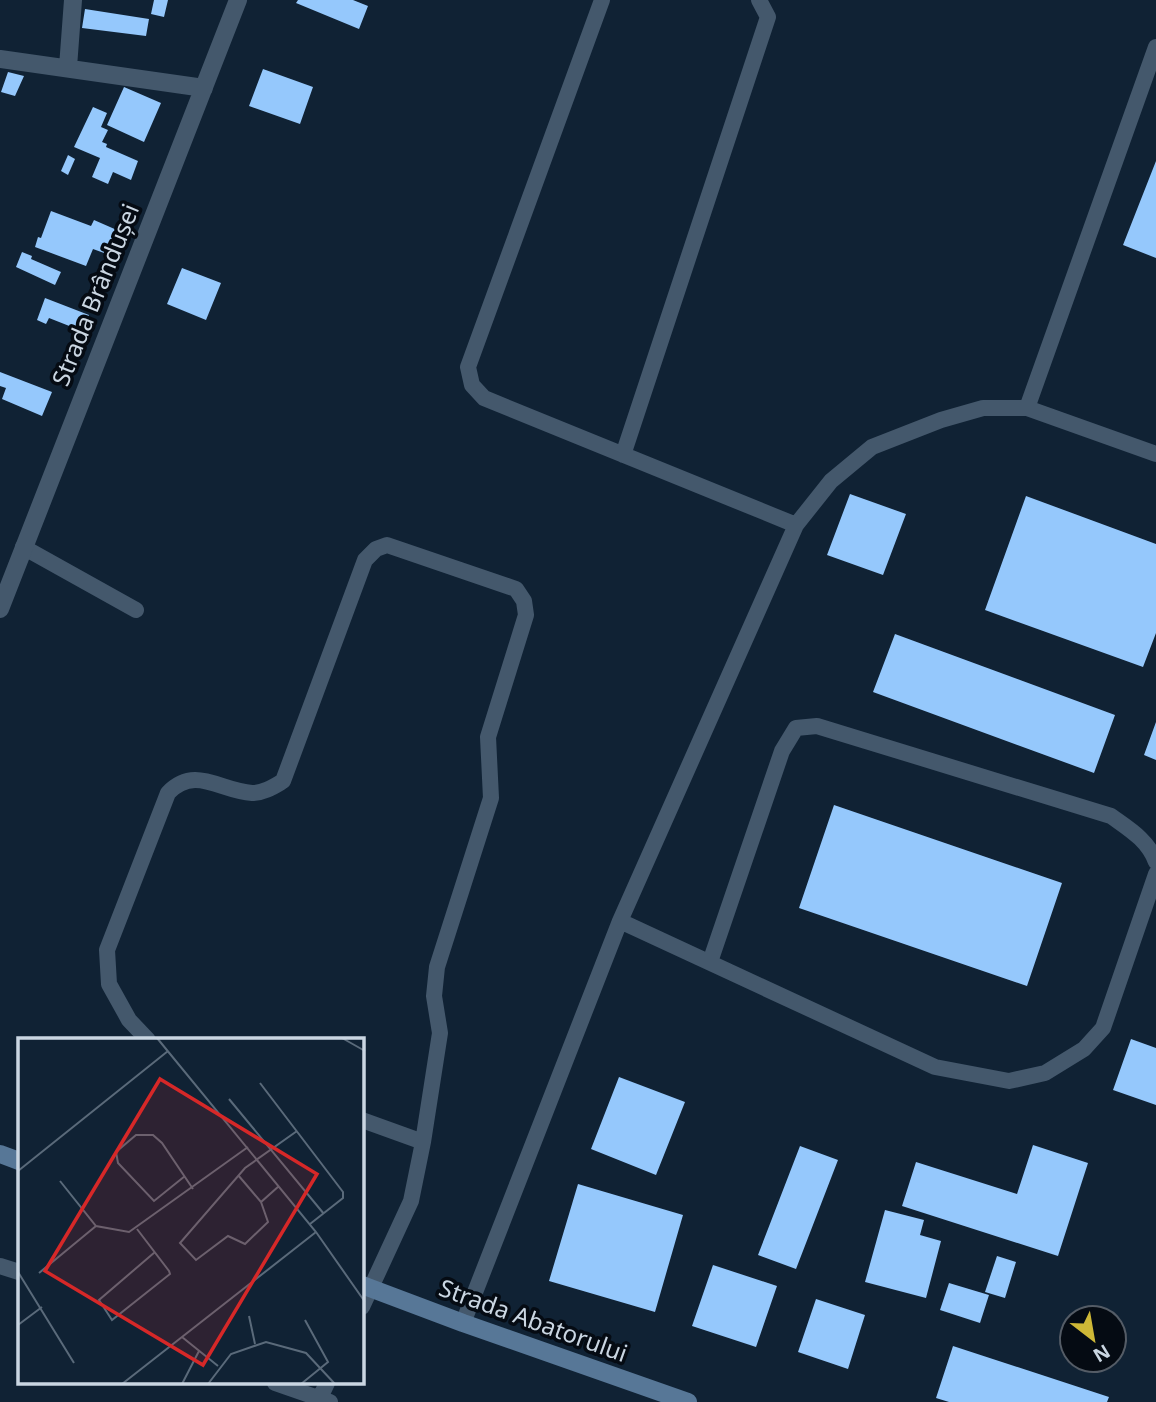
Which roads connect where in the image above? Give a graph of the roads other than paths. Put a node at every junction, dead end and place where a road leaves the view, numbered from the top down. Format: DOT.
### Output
graph roads {
  1 [pos="73,0"];
  2 [pos="237,0"];
  3 [pos="602,0"];
  4 [pos="759,0"];
  5 [pos="1156,47"];
  6 [pos="0,59"];
  7 [pos="68,67"];
  8 [pos="204,88"];
  9 [pos="1027,408"];
  10 [pos="623,454"];
  11 [pos="1156,454"];
  12 [pos="796,525"];
  13 [pos="23,547"];
  14 [pos="0,609"];
  15 [pos="136,610"];
  16 [pos="1156,862"];
  17 [pos="1156,874"];
  18 [pos="620,921"];
  19 [pos="709,962"];
  20 [pos="146,1038"];
  21 [pos="364,1121"];
  22 [pos="424,1142"];
  23 [pos="0,1154"];
  24 [pos="18,1161"];
  25 [pos="0,1266"];
  26 [pos="18,1272"];
  27 [pos="367,1287"];
  28 [pos="463,1323"];
  29 [pos="278,1384"];
  30 [pos="327,1384"];
  31 [pos="322,1401"];
  32 [pos="688,1402"];
  1 -- 7 [label="street"];
  2 -- 8 [label="street, Strada Brândușei"];
  3 -- 10 [label="lane"];
  4 -- 10 [label="lane"];
  5 -- 9 [label="lane"];
  6 -- 7 [label="street"];
  7 -- 8 [label="street"];
  8 -- 13 [label="street, Strada Brândușei"];
  9 -- 11 [label="lane"];
  9 -- 12 [label="lane"];
  10 -- 12 [label="lane"];
  12 -- 18 [label="lane"];
  13 -- 14 [label="street, Strada Brândușei"];
  13 -- 15 [label="lane"];
  16 -- 19 [label="lane"];
  17 -- 19 [label="lane"];
  18 -- 19 [label="lane"];
  18 -- 28 [label="lane"];
  20 -- 22 [label="lane"];
  21 -- 22 [label="lane"];
  22 -- 27 [label="lane"];
  23 -- 24 [label="street"];
  25 -- 26 [label="lane"];
  27 -- 28 [label="street, Strada Abatorului"];
  28 -- 32 [label="street, Strada Abatorului"];
  29 -- 31 [label="lane"];
  30 -- 31 [label="lane"];
}
